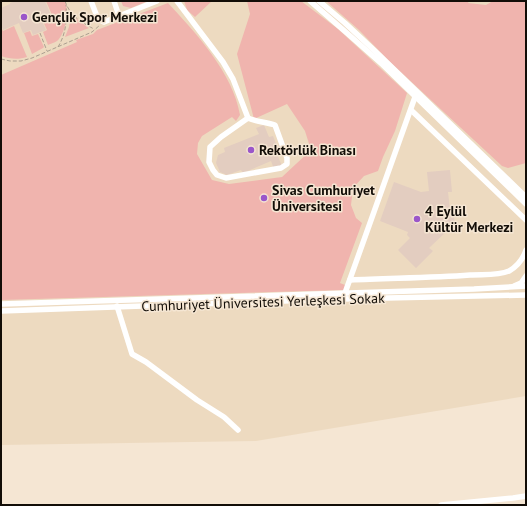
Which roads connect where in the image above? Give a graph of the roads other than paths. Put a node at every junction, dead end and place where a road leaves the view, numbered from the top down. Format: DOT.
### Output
graph roads {
  1 [pos="91,1"];
  2 [pos="114,1"];
  3 [pos="157,1"];
  4 [pos="177,1"];
  5 [pos="310,1"];
  6 [pos="319,1"];
  7 [pos="119,16"];
  8 [pos="415,97"];
  9 [pos="410,110"];
  10 [pos="248,118"];
  11 [pos="526,197"];
  12 [pos="526,204"];
  13 [pos="526,220"];
  14 [pos="526,250"];
  15 [pos="526,276"];
  16 [pos="350,280"];
  17 [pos="526,286"];
  18 [pos="512,287"];
  19 [pos="345,293"];
  20 [pos="526,295"];
  21 [pos="1,304"];
  22 [pos="117,306"];
  23 [pos="1,311"];
  24 [pos="238,430"];
  25 [pos="526,496"];
  26 [pos="441,505"];
  1 -- 7 [label="street"];
  2 -- 7 [label="street"];
  3 -- 7 [label="street"];
  4 -- 10 [label="street"];
  5 -- 8 [label="street"];
  6 -- 11 [label="street"];
  8 -- 9 [label="street, Cumhuriyet Üniversitesi Yerleşkesi Sokak"];
  8 -- 12 [label="street"];
  9 -- 13 [label="street"];
  9 -- 16 [label="street, Cumhuriyet Üniversitesi Yerleşkesi Sokak"];
  10 -- 10 [label="street"];
  14 -- 16 [label="street, Cumhuriyet Üniversitesi Yerleşkesi Sokak"];
  15 -- 18 [label="street"];
  16 -- 19 [label="street, Cumhuriyet Üniversitesi Yerleşkesi Sokak"];
  17 -- 18 [label="street, Cumhuriyet Üniversitesi Yerleşkesi Sokak"];
  18 -- 19 [label="street, Cumhuriyet Üniversitesi Yerleşkesi Sokak"];
  19 -- 21 [label="street, Cumhuriyet Üniversitesi Yerleşkesi Sokak"];
  20 -- 22 [label="street, Cumhuriyet Üniversitesi Yerleşkesi Sokak"];
  22 -- 23 [label="street, Cumhuriyet Üniversitesi Yerleşkesi Sokak"];
  22 -- 24 [label="street"];
  25 -- 26 [label="street"];
}
